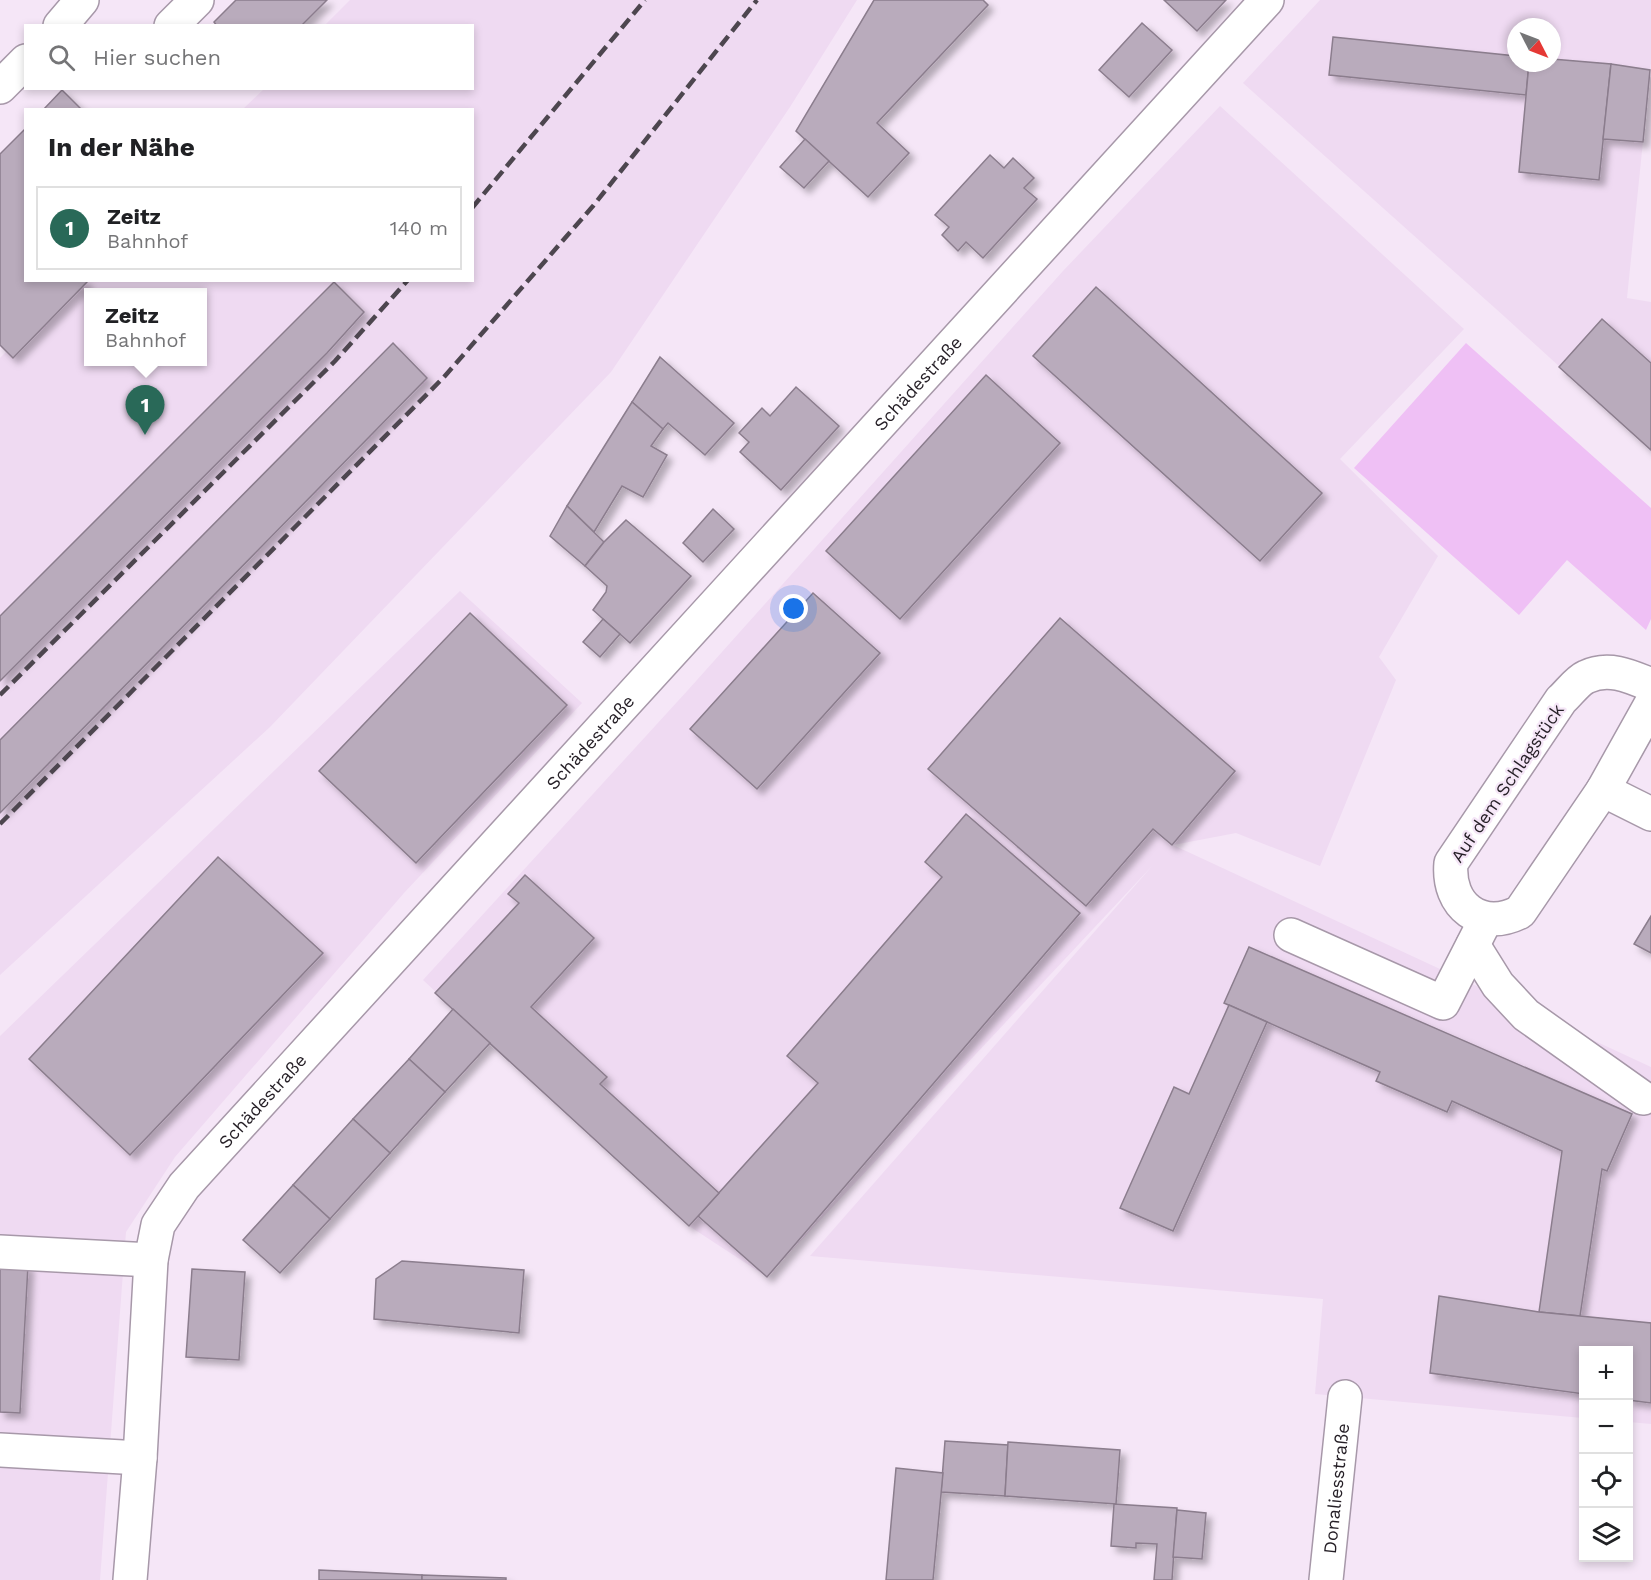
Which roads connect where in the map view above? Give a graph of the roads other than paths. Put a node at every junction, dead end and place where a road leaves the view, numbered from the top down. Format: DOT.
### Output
graph roads {
  1 [pos="82,0"];
  2 [pos="197,0"];
  3 [pos="1267,0"];
  4 [pos="62,24"];
  5 [pos="173,24"];
  6 [pos="24,63"];
  7 [pos="0,87"];
  8 [pos="1651,685"];
  9 [pos="1651,704"];
  10 [pos="1603,790"];
  11 [pos="1651,814"];
  12 [pos="1480,932"];
  13 [pos="1292,935"];
  14 [pos="1643,1098"];
  15 [pos="0,1252"];
  16 [pos="151,1260"];
  17 [pos="1345,1397"];
  18 [pos="0,1450"];
  19 [pos="140,1458"];
  20 [pos="130,1580"];
  21 [pos="1326,1580"];
  1 -- 4 [label="street"];
  2 -- 5 [label="street"];
  3 -- 16 [label="street, Schädestraße"];
  6 -- 7 [label="street"];
  8 -- 12 [label="street, Auf dem Schlagstück"];
  9 -- 10 [label="street"];
  10 -- 11 [label="street"];
  10 -- 12 [label="street"];
  12 -- 13 [label="street"];
  12 -- 14 [label="street"];
  15 -- 16 [label="street"];
  16 -- 19 [label="street, Schädestraße"];
  17 -- 21 [label="street, Donaliesstraße"];
  18 -- 19 [label="street"];
  19 -- 20 [label="street, Schädestraße"];
}
